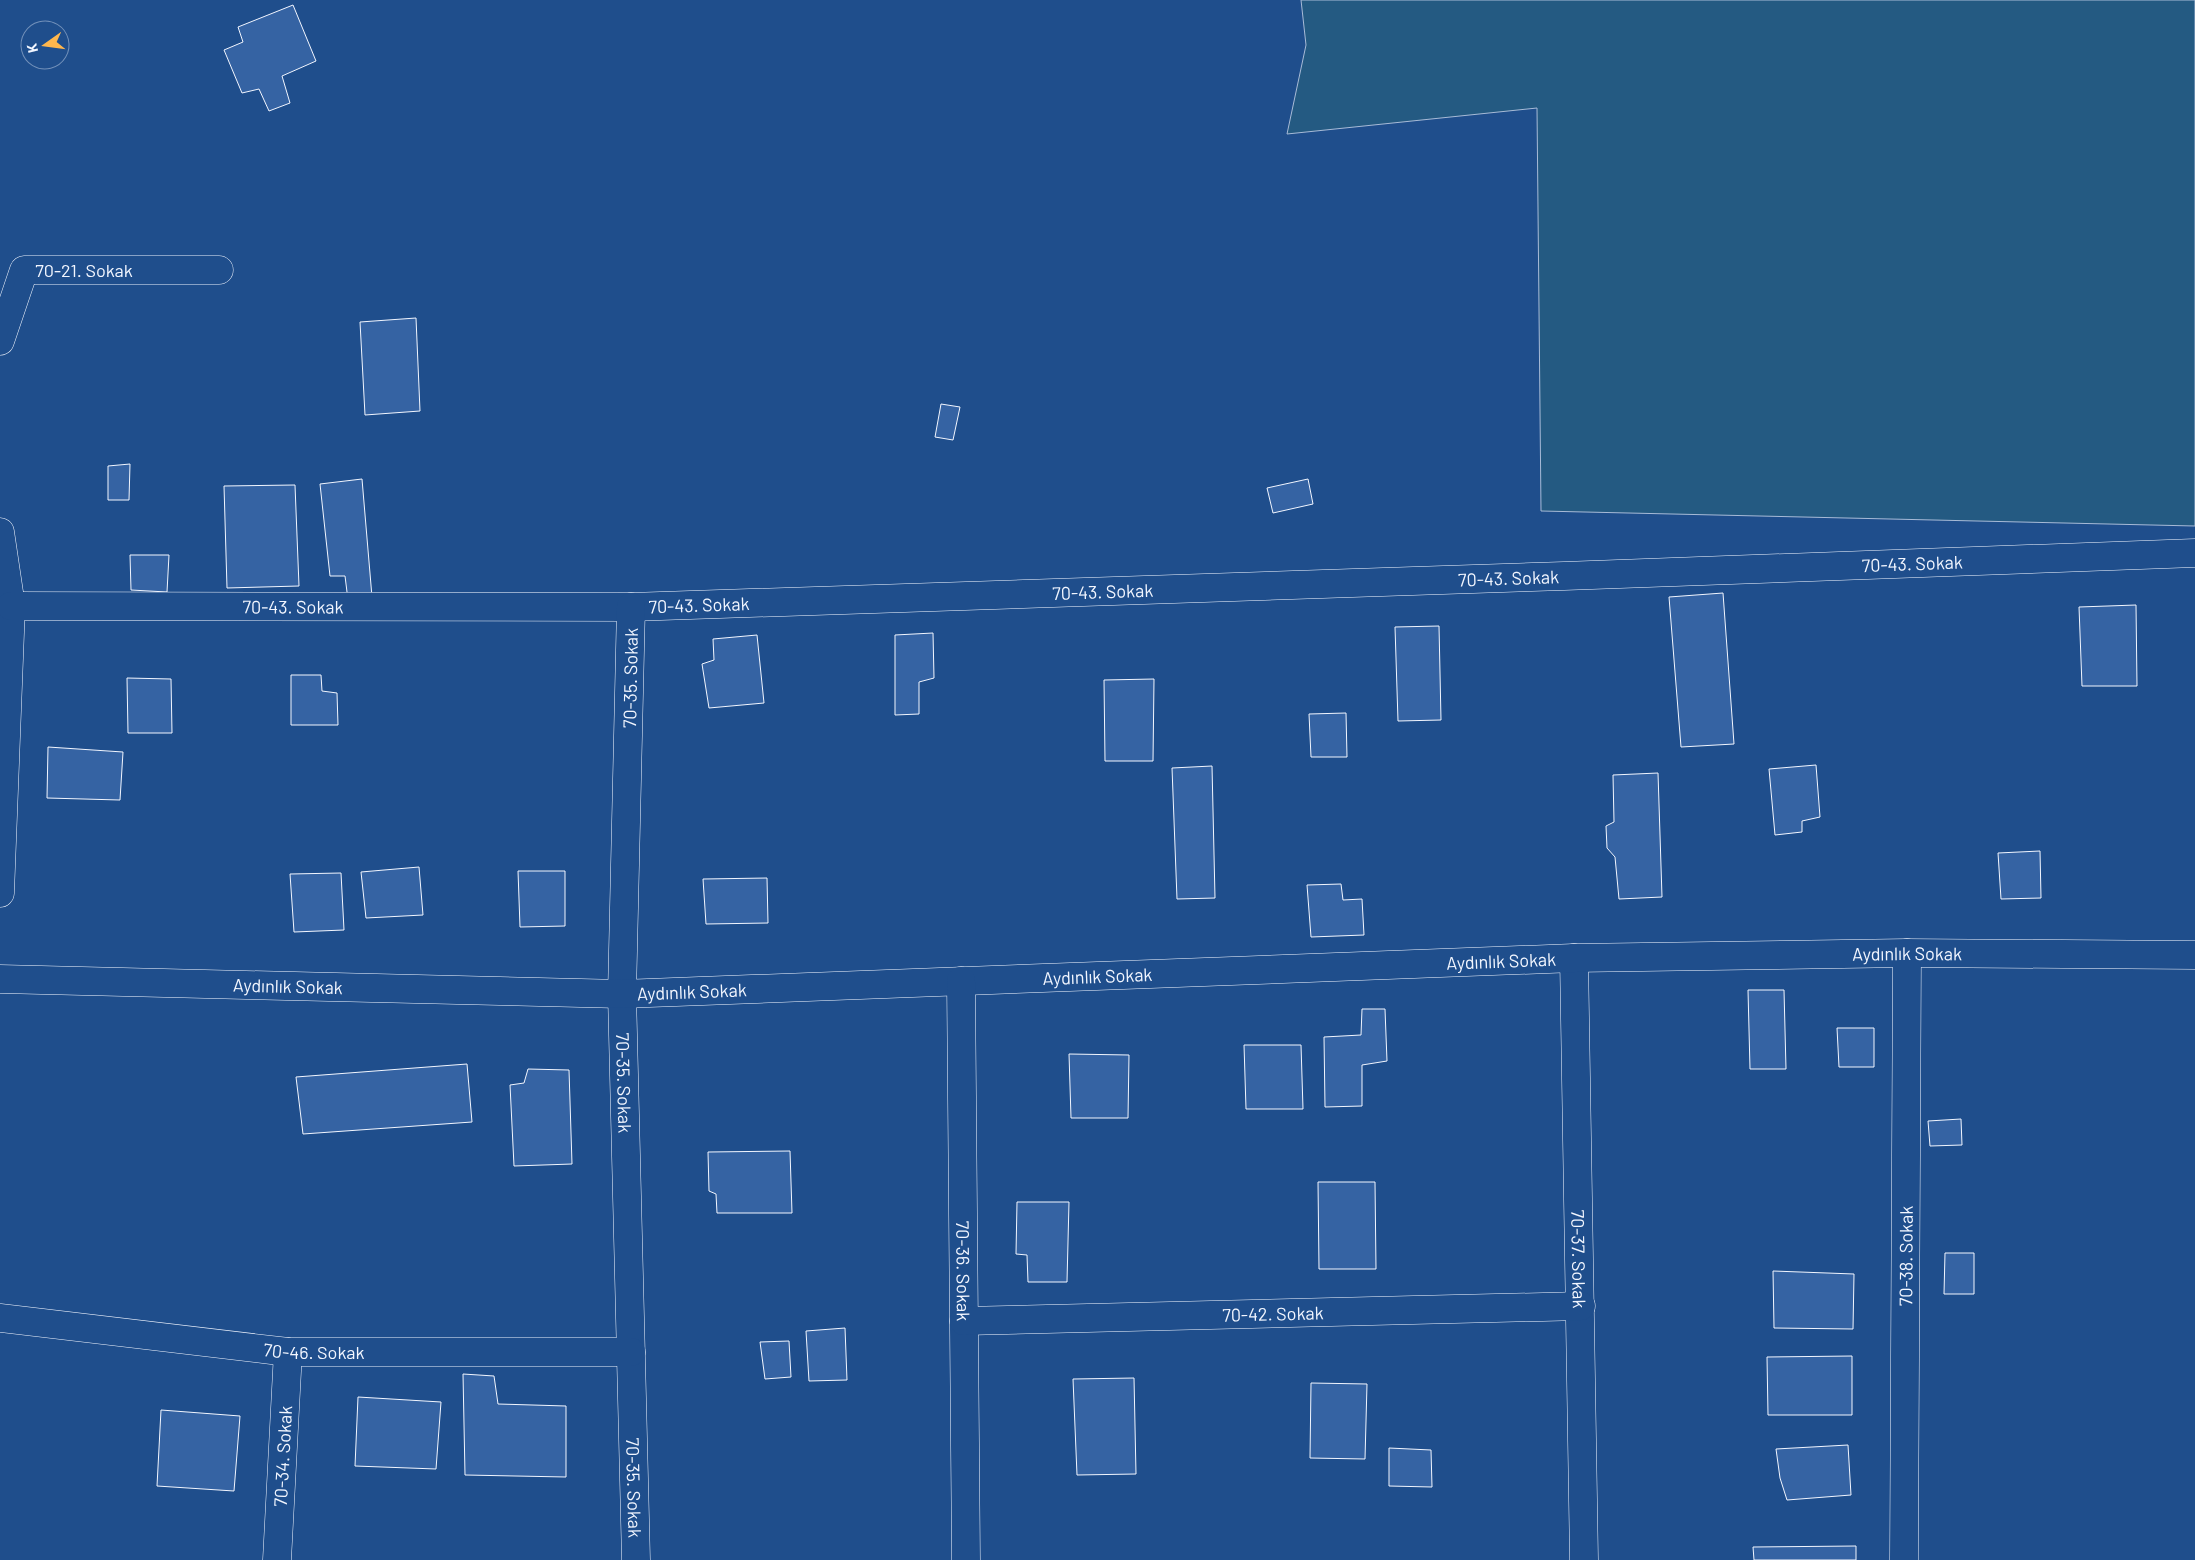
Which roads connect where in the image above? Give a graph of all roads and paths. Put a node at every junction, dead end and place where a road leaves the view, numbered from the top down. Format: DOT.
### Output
graph roads {
  1 [pos="219,270"];
  2 [pos="0,341"];
  3 [pos="0,532"];
  4 [pos="2195,553"];
  5 [pos="11,606"];
  6 [pos="631,606"];
  7 [pos="5,648"];
  8 [pos="0,894"];
  9 [pos="1907,953"];
  10 [pos="2195,955"];
  11 [pos="1574,958"];
  12 [pos="0,978"];
  13 [pos="961,981"];
  14 [pos="622,994"];
  15 [pos="1581,1306"];
  16 [pos="0,1318"];
  17 [pos="964,1321"];
  18 [pos="288,1352"];
  19 [pos="630,1352"];
  20 [pos="277,1560"];
  21 [pos="636,1560"];
  22 [pos="966,1560"];
  23 [pos="1584,1560"];
  24 [pos="1904,1560"];
  1 -- 2 [label="street, 70-21. Sokak"];
  3 -- 5 [label="street"];
  4 -- 6 [label="street, 70-43. Sokak"];
  5 -- 6 [label="street, 70-43. Sokak"];
  5 -- 7 [label="street"];
  6 -- 14 [label="street, 70-35. Sokak"];
  7 -- 8 [label="street"];
  9 -- 10 [label="street, Aydınlık Sokak"];
  9 -- 11 [label="street, Aydınlık Sokak"];
  9 -- 24 [label="street, 70-38. Sokak"];
  11 -- 13 [label="street, Aydınlık Sokak"];
  11 -- 15 [label="street, 70-37. Sokak"];
  12 -- 14 [label="street, Aydınlık Sokak"];
  13 -- 14 [label="street, Aydınlık Sokak"];
  13 -- 17 [label="street, 70-36. Sokak"];
  14 -- 19 [label="street, 70-35. Sokak"];
  15 -- 17 [label="street, 70-42. Sokak"];
  15 -- 23 [label="street, 70-37. Sokak"];
  16 -- 18 [label="street, 70-46. Sokak"];
  17 -- 22 [label="street, 70-36. Sokak"];
  18 -- 19 [label="street, 70-46. Sokak"];
  18 -- 20 [label="street, 70-34. Sokak"];
  19 -- 21 [label="street, 70-35. Sokak"];
}
